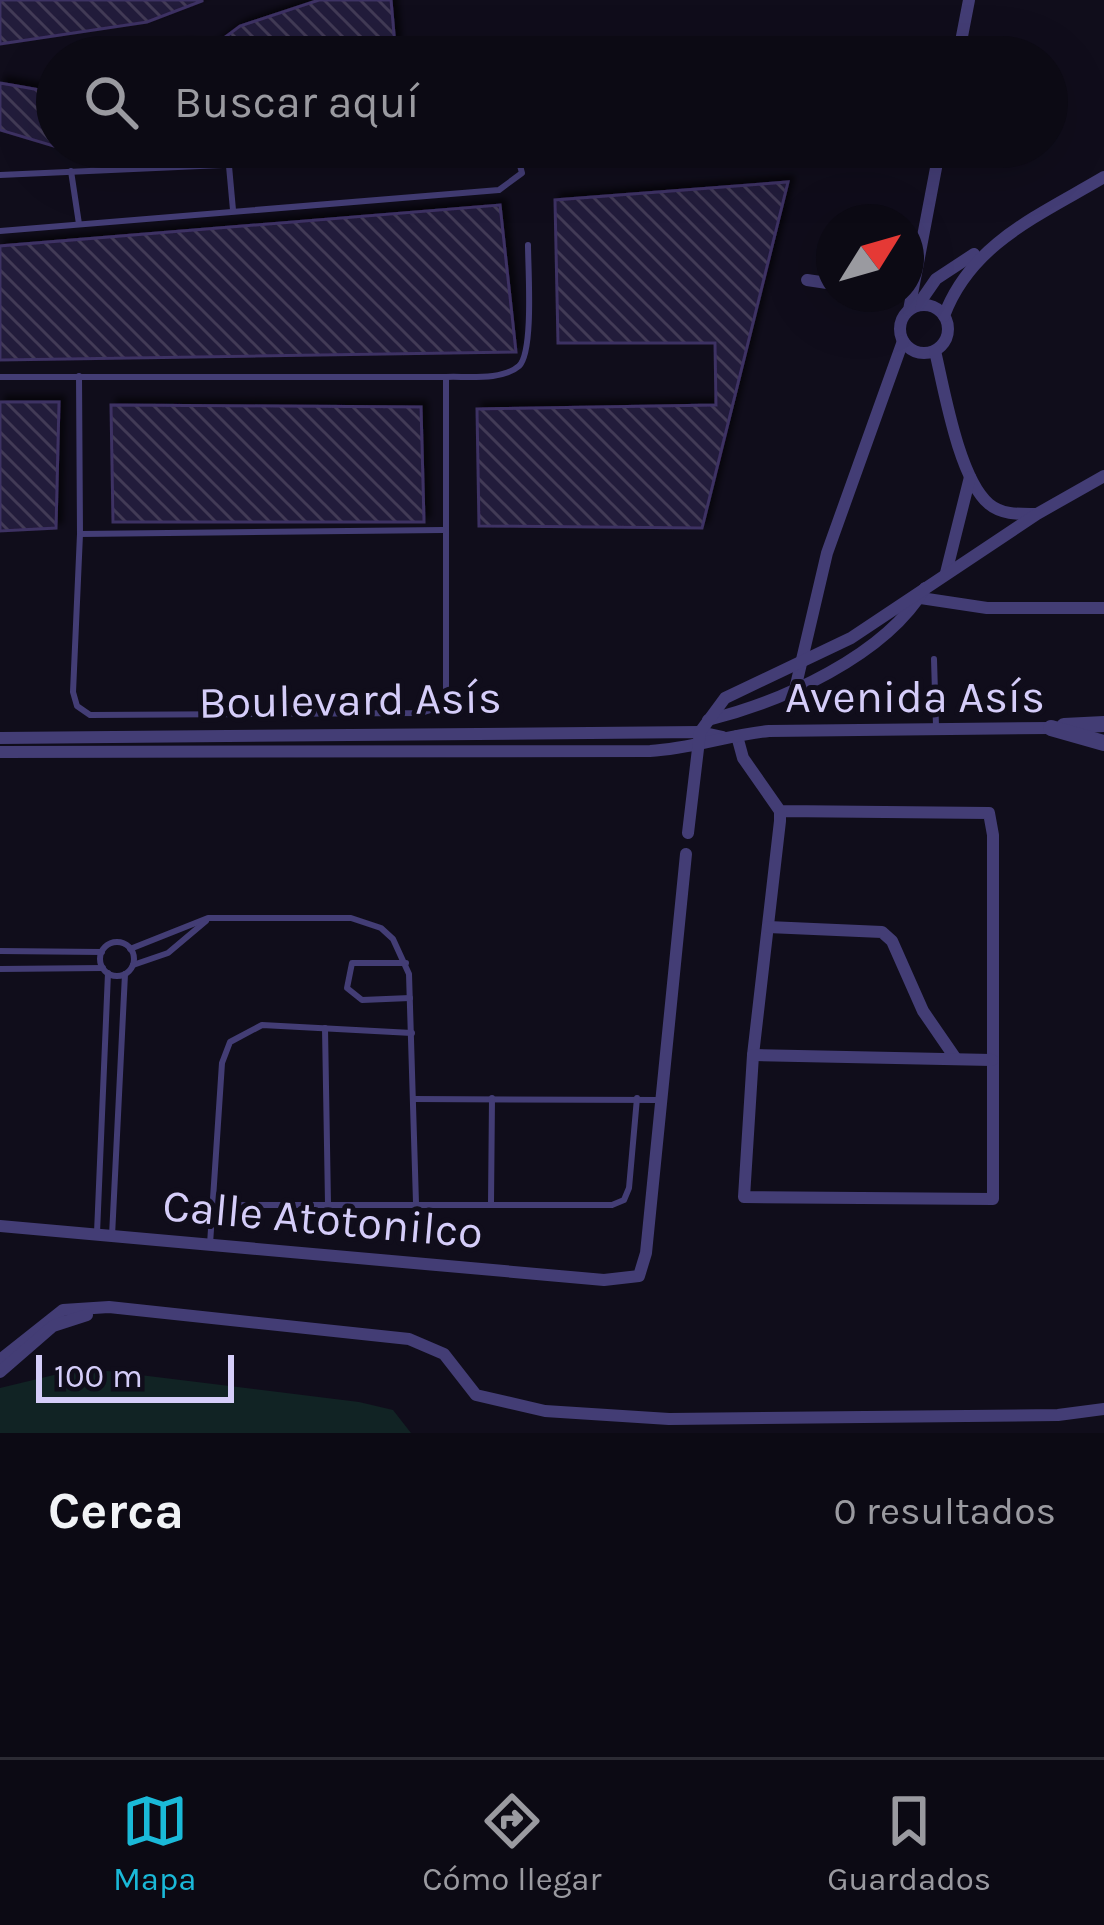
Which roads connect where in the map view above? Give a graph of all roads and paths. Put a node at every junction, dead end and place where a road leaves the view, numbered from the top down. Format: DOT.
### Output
graph roads {
  1 [pos="969,0"];
  2 [pos="962,36"];
  3 [pos="165,168"];
  4 [pos="229,168"];
  5 [pos="521,168"];
  6 [pos="936,168"];
  7 [pos="70,171"];
  8 [pos="0,176"];
  9 [pos="1104,177"];
  10 [pos="233,210"];
  11 [pos="79,224"];
  12 [pos="924,229"];
  13 [pos="0,231"];
  14 [pos="991,244"];
  15 [pos="528,245"];
  16 [pos="806,280"];
  17 [pos="816,281"];
  18 [pos="924,289"];
  19 [pos="924,307"];
  20 [pos="905,312"];
  21 [pos="944,316"];
  22 [pos="903,341"];
  23 [pos="935,350"];
  24 [pos="79,376"];
  25 [pos="446,376"];
  26 [pos="0,377"];
  27 [pos="970,476"];
  28 [pos="1104,476"];
  29 [pos="1037,514"];
  30 [pos="443,530"];
  31 [pos="80,534"];
  32 [pos="945,575"];
  33 [pos="918,594"];
  34 [pos="1104,608"];
  35 [pos="934,659"];
  36 [pos="800,662"];
  37 [pos="796,685"];
  38 [pos="1104,724"];
  39 [pos="704,726"];
  40 [pos="1051,728"];
  41 [pos="936,730"];
  42 [pos="560,733"];
  43 [pos="452,734"];
  44 [pos="730,736"];
  45 [pos="0,738"];
  46 [pos="1104,743"];
  47 [pos="157,745"];
  48 [pos="698,749"];
  49 [pos="0,752"];
  50 [pos="453,752"];
  51 [pos="561,752"];
  52 [pos="780,811"];
  53 [pos="688,833"];
  54 [pos="686,854"];
  55 [pos="208,918"];
  56 [pos="768,927"];
  57 [pos="130,949"];
  58 [pos="0,951"];
  59 [pos="102,952"];
  60 [pos="406,963"];
  61 [pos="133,965"];
  62 [pos="0,969"];
  63 [pos="105,971"];
  64 [pos="125,974"];
  65 [pos="410,998"];
  66 [pos="325,1028"];
  67 [pos="412,1033"];
  68 [pos="753,1055"];
  69 [pos="956,1059"];
  70 [pos="992,1060"];
  71 [pos="103,1072"];
  72 [pos="118,1073"];
  73 [pos="492,1098"];
  74 [pos="637,1098"];
  75 [pos="413,1099"];
  76 [pos="662,1100"];
  77 [pos="416,1203"];
  78 [pos="328,1204"];
  79 [pos="491,1204"];
  80 [pos="214,1205"];
  81 [pos="0,1226"];
  82 [pos="97,1234"];
  83 [pos="112,1236"];
  84 [pos="210,1244"];
  85 [pos="2,1365"];
  86 [pos="1104,1409"];
  1 -- 2 [label="street"];
  3 -- 7 [label="lane"];
  4 -- 10 [label="lane"];
  5 -- 10 [label="lane"];
  6 -- 12 [label="street"];
  7 -- 8 [label="lane"];
  7 -- 11 [label="lane"];
  9 -- 14 [label="street"];
  10 -- 11 [label="lane"];
  11 -- 13 [label="lane"];
  14 -- 18 [label="street"];
  14 -- 21 [label="street"];
  15 -- 25 [label="lane"];
  16 -- 17 [label="street"];
  19 -- 21 [label="street"];
  20 -- 22 [label="street"];
  21 -- 23 [label="street"];
  22 -- 23 [label="street"];
  22 -- 36 [label="street"];
  23 -- 27 [label="street"];
  24 -- 25 [label="lane"];
  24 -- 26 [label="lane"];
  24 -- 31 [label="lane"];
  25 -- 30 [label="lane"];
  27 -- 29 [label="street"];
  27 -- 32 [label="street"];
  28 -- 29 [label="street"];
  29 -- 32 [label="street"];
  30 -- 31 [label="lane"];
  30 -- 31 [label="lane"];
  32 -- 33 [label="street"];
  33 -- 34 [label="street"];
  33 -- 36 [label="street"];
  33 -- 37 [label="street"];
  35 -- 41 [label="lane"];
  36 -- 37 [label="street"];
  36 -- 39 [label="street"];
  37 -- 39 [label="street"];
  38 -- 40 [label="street"];
  39 -- 42 [label="street, Boulevard Asís"];
  39 -- 44 [label="street, Avenida Asís"];
  39 -- 48 [label="street"];
  40 -- 41 [label="street, Avenida Asís"];
  40 -- 46 [label="street, Avenida Asís"];
  41 -- 44 [label="street, Avenida Asís"];
  42 -- 43 [label="street, Boulevard Asís"];
  42 -- 51 [label="street"];
  43 -- 47 [label="street, Boulevard Asís"];
  43 -- 50 [label="street"];
  44 -- 48 [label="street, Avenida Asís"];
  44 -- 52 [label="street"];
  45 -- 47 [label="street, Boulevard Asís"];
  47 -- 49 [label="street, Boulevard Asís"];
  47 -- 50 [label="street, Boulevard Asís"];
  48 -- 51 [label="street, Boulevard Asís"];
  48 -- 53 [label="street"];
  50 -- 51 [label="street, Boulevard Asís"];
  52 -- 56 [label="street"];
  52 -- 70 [label="street"];
  54 -- 76 [label="street"];
  55 -- 57 [label="lane"];
  55 -- 60 [label="lane"];
  55 -- 61 [label="lane"];
  56 -- 68 [label="street"];
  56 -- 69 [label="street"];
  57 -- 59 [label="lane"];
  57 -- 61 [label="lane"];
  58 -- 59 [label="lane"];
  59 -- 63 [label="lane"];
  60 -- 65 [label="lane"];
  60 -- 65 [label="lane"];
  61 -- 64 [label="lane"];
  62 -- 63 [label="lane"];
  63 -- 64 [label="lane"];
  63 -- 71 [label="lane"];
  64 -- 72 [label="lane"];
  65 -- 67 [label="lane"];
  66 -- 67 [label="lane"];
  66 -- 78 [label="lane"];
  66 -- 80 [label="lane"];
  67 -- 75 [label="lane"];
  68 -- 69 [label="street"];
  68 -- 70 [label="street"];
  69 -- 70 [label="street"];
  71 -- 72 [label="lane"];
  71 -- 82 [label="lane"];
  72 -- 83 [label="lane"];
  73 -- 74 [label="lane"];
  73 -- 75 [label="lane"];
  73 -- 79 [label="lane"];
  74 -- 76 [label="lane"];
  74 -- 79 [label="lane"];
  75 -- 77 [label="lane"];
  76 -- 84 [label="street, Calle Atotonilco"];
  77 -- 78 [label="lane"];
  77 -- 79 [label="lane"];
  78 -- 80 [label="lane"];
  80 -- 84 [label="lane"];
  81 -- 82 [label="street, Calle Atotonilco"];
  82 -- 83 [label="street, Calle Atotonilco"];
  83 -- 84 [label="street, Calle Atotonilco"];
  85 -- 86 [label="street"];
}
